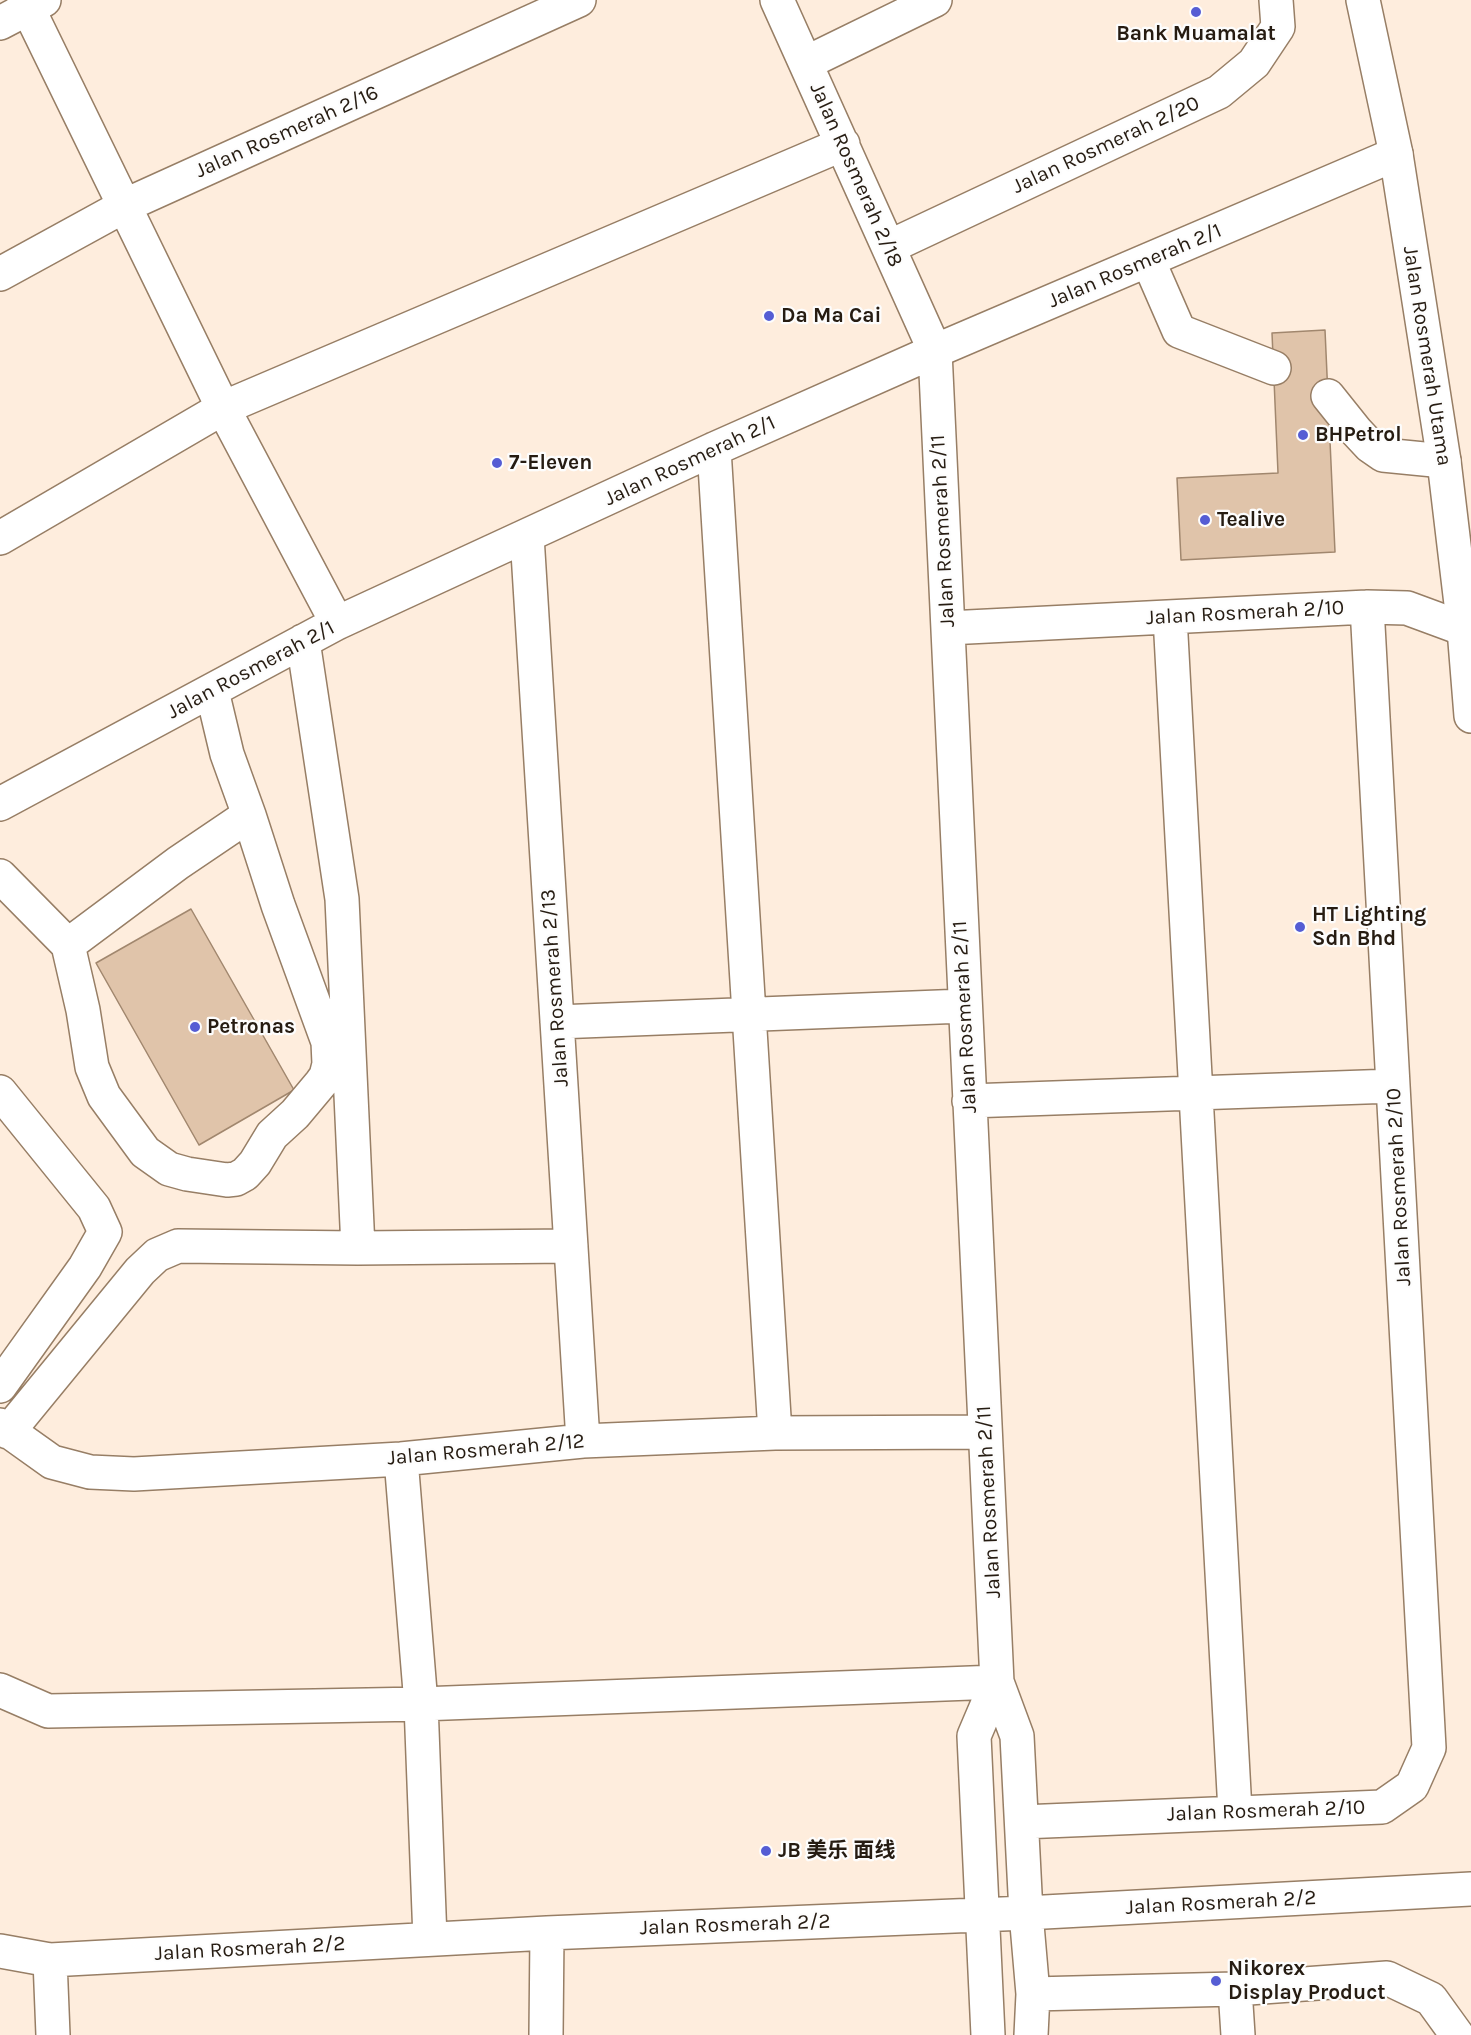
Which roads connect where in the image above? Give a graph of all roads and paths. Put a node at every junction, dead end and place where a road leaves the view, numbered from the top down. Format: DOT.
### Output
graph roads {
  1 [pos="579,0"];
  2 [pos="777,0"];
  3 [pos="935,0"];
  4 [pos="1276,0"];
  5 [pos="1364,0"];
  6 [pos="32,2"];
  7 [pos="0,23"];
  8 [pos="806,63"];
  9 [pos="843,144"];
  10 [pos="1396,154"];
  11 [pos="126,205"];
  12 [pos="889,247"];
  13 [pos="1148,260"];
  14 [pos="0,274"];
  15 [pos="935,351"];
  16 [pos="1274,368"];
  17 [pos="1328,396"];
  18 [pos="223,408"];
  19 [pos="714,449"];
  20 [pos="1444,461"];
  21 [pos="527,536"];
  22 [pos="0,538"];
  23 [pos="1367,608"];
  24 [pos="1170,617"];
  25 [pos="337,623"];
  26 [pos="948,628"];
  27 [pos="1464,629"];
  28 [pos="303,641"];
  29 [pos="212,691"];
  30 [pos="1471,716"];
  31 [pos="0,804"];
  32 [pos="249,815"];
  33 [pos="0,876"];
  34 [pos="68,945"];
  35 [pos="964,1006"];
  36 [pos="750,1013"];
  37 [pos="557,1022"];
  38 [pos="1394,1086"];
  39 [pos="0,1092"];
  40 [pos="1196,1093"];
  41 [pos="969,1101"];
  42 [pos="571,1246"];
  43 [pos="358,1248"];
  44 [pos="0,1386"];
  45 [pos="4,1429"];
  46 [pos="986,1432"];
  47 [pos="775,1433"];
  48 [pos="583,1441"];
  49 [pos="401,1459"];
  50 [pos="997,1682"];
  51 [pos="0,1690"];
  52 [pos="422,1704"];
  53 [pos="1236,1811"];
  54 [pos="1022,1822"];
  55 [pos="1471,1889"];
  56 [pos="1026,1913"];
  57 [pos="982,1915"];
  58 [pos="547,1932"];
  59 [pos="430,1939"];
  60 [pos="0,1951"];
  61 [pos="50,1960"];
  62 [pos="1235,1989"];
  63 [pos="1033,1994"];
  64 [pos="53,2035"];
  65 [pos="546,2035"];
  66 [pos="988,2035"];
  67 [pos="1031,2035"];
  68 [pos="1238,2035"];
  69 [pos="1457,2035"];
  1 -- 11 [label="street, Jalan Rosmerah 2/16"];
  2 -- 8 [label="street, Jalan Rosmerah 2/18"];
  3 -- 8 [label="street"];
  4 -- 12 [label="street, Jalan Rosmerah 2/20"];
  5 -- 10 [label="street, Jalan Rosmerah Utama"];
  6 -- 7 [label="street"];
  6 -- 11 [label="street"];
  8 -- 9 [label="street, Jalan Rosmerah 2/18"];
  9 -- 12 [label="street, Jalan Rosmerah 2/18"];
  9 -- 18 [label="street"];
  10 -- 13 [label="street, Jalan Rosmerah 2/1"];
  10 -- 20 [label="street, Jalan Rosmerah Utama"];
  11 -- 14 [label="street, Jalan Rosmerah 2/16"];
  11 -- 18 [label="street"];
  12 -- 15 [label="street, Jalan Rosmerah 2/18"];
  13 -- 15 [label="street, Jalan Rosmerah 2/1"];
  13 -- 16 [label="street"];
  15 -- 19 [label="street, Jalan Rosmerah 2/1"];
  15 -- 26 [label="street, Jalan Rosmerah 2/11"];
  17 -- 20 [label="street"];
  18 -- 22 [label="street"];
  18 -- 25 [label="street"];
  19 -- 21 [label="street, Jalan Rosmerah 2/1"];
  19 -- 36 [label="street"];
  20 -- 27 [label="street, Jalan Rosmerah Utama"];
  21 -- 25 [label="street, Jalan Rosmerah 2/1"];
  21 -- 37 [label="street, Jalan Rosmerah 2/13"];
  23 -- 24 [label="street, Jalan Rosmerah 2/10"];
  23 -- 27 [label="street"];
  23 -- 38 [label="street, Jalan Rosmerah 2/10"];
  24 -- 26 [label="street, Jalan Rosmerah 2/10"];
  24 -- 40 [label="street"];
  25 -- 28 [label="street, Jalan Rosmerah 2/1"];
  26 -- 35 [label="street, Jalan Rosmerah 2/11"];
  27 -- 30 [label="street, Jalan Rosmerah Utama"];
  28 -- 29 [label="street, Jalan Rosmerah 2/1"];
  28 -- 43 [label="street"];
  29 -- 31 [label="street, Jalan Rosmerah 2/1"];
  29 -- 32 [label="street"];
  32 -- 34 [label="street"];
  32 -- 34 [label="street"];
  33 -- 34 [label="street"];
  35 -- 36 [label="street"];
  35 -- 41 [label="street, Jalan Rosmerah 2/11"];
  36 -- 37 [label="street"];
  36 -- 47 [label="street"];
  37 -- 42 [label="street, Jalan Rosmerah 2/13"];
  38 -- 40 [label="street"];
  38 -- 53 [label="street, Jalan Rosmerah 2/10"];
  39 -- 44 [label="street"];
  40 -- 41 [label="street"];
  40 -- 53 [label="street"];
  41 -- 46 [label="street, Jalan Rosmerah 2/11"];
  42 -- 43 [label="street"];
  42 -- 48 [label="street, Jalan Rosmerah 2/13"];
  43 -- 45 [label="street"];
  45 -- 49 [label="street, Jalan Rosmerah 2/12"];
  46 -- 47 [label="street, Jalan Rosmerah 2/12"];
  46 -- 50 [label="street, Jalan Rosmerah 2/11"];
  47 -- 48 [label="street, Jalan Rosmerah 2/12"];
  48 -- 49 [label="street, Jalan Rosmerah 2/12"];
  49 -- 52 [label="street"];
  50 -- 52 [label="street"];
  50 -- 54 [label="street, Jalan Rosmerah 2/11"];
  50 -- 57 [label="street, Jalan Rosmerah 2/11"];
  51 -- 52 [label="street"];
  52 -- 59 [label="street"];
  53 -- 54 [label="street, Jalan Rosmerah 2/10"];
  54 -- 56 [label="street, Jalan Rosmerah 2/11"];
  55 -- 56 [label="street, Jalan Rosmerah 2/2"];
  56 -- 57 [label="street, Jalan Rosmerah 2/2"];
  56 -- 63 [label="street, Jalan Rosmerah 2/11"];
  57 -- 58 [label="street, Jalan Rosmerah 2/2"];
  57 -- 66 [label="street, Jalan Rosmerah 2/11"];
  58 -- 59 [label="street, Jalan Rosmerah 2/2"];
  58 -- 65 [label="street"];
  59 -- 61 [label="street, Jalan Rosmerah 2/2"];
  60 -- 61 [label="street, Jalan Rosmerah 2/2"];
  61 -- 64 [label="street"];
  62 -- 63 [label="street"];
  62 -- 68 [label="street"];
  62 -- 69 [label="street"];
  63 -- 67 [label="street, Jalan Rosmerah 2/11"];
}
